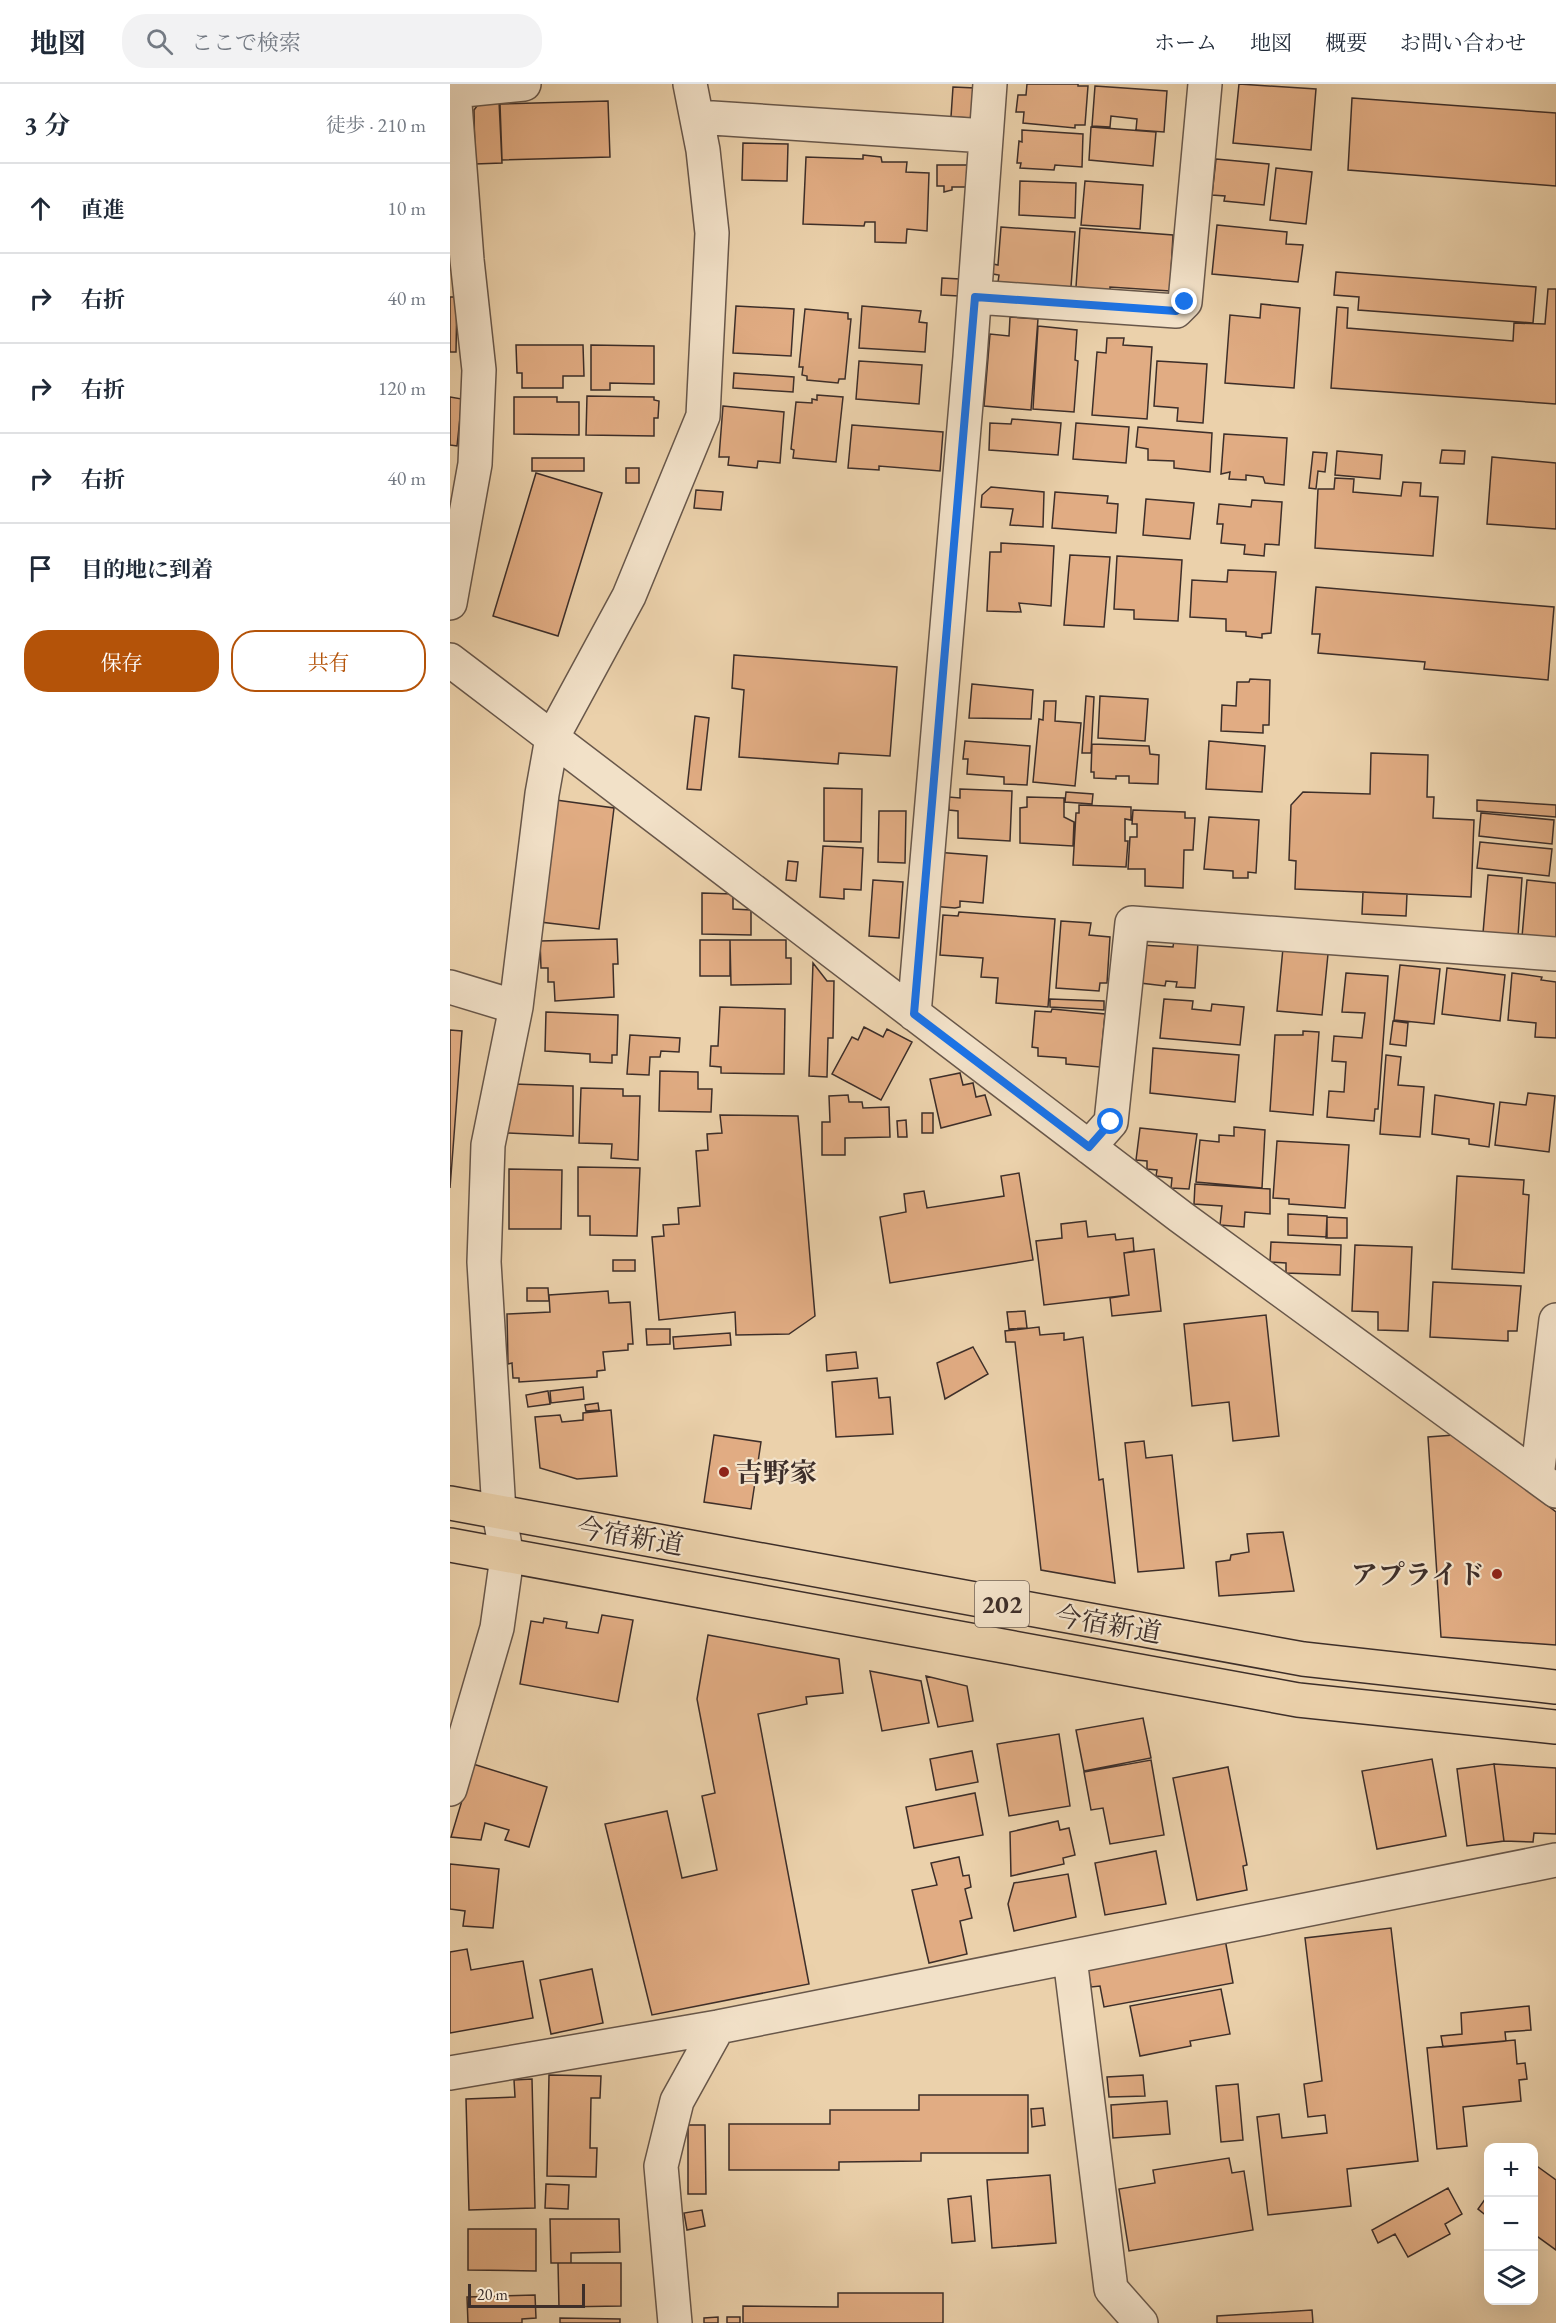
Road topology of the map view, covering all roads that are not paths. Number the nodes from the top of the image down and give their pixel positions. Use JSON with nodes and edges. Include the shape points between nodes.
{"nodes":[{"id":1,"x":524,"y":84,"type":"edge"},
{"id":2,"x":690,"y":84,"type":"edge"},
{"id":3,"x":990,"y":84,"type":"edge"},
{"id":4,"x":1205,"y":84,"type":"edge"},
{"id":5,"x":453,"y":88,"type":"edge"},
{"id":6,"x":697,"y":117,"type":"junction"},
{"id":7,"x":986,"y":136,"type":"junction"},
{"id":8,"x":975,"y":297,"type":"junction"},
{"id":9,"x":450,"y":603,"type":"edge"},
{"id":10,"x":450,"y":660,"type":"edge"},
{"id":11,"x":552,"y":738,"type":"junction"},
{"id":12,"x":1556,"y":954,"type":"edge"},
{"id":13,"x":450,"y":987,"type":"edge"},
{"id":14,"x":516,"y":1007,"type":"junction"},
{"id":15,"x":914,"y":1014,"type":"junction"},
{"id":16,"x":1089,"y":1147,"type":"junction"},
{"id":17,"x":1556,"y":1320,"type":"edge"},
{"id":18,"x":1547,"y":1484,"type":"edge"},
{"id":19,"x":450,"y":1503,"type":"edge"},
{"id":20,"x":499,"y":1512,"type":"junction"},
{"id":21,"x":450,"y":1545,"type":"edge"},
{"id":22,"x":507,"y":1557,"type":"junction"},
{"id":23,"x":1556,"y":1688,"type":"edge"},
{"id":24,"x":1556,"y":1726,"type":"edge"},
{"id":25,"x":450,"y":1789,"type":"edge"},
{"id":26,"x":1556,"y":1860,"type":"edge"},
{"id":27,"x":1070,"y":1958,"type":"junction"},
{"id":28,"x":718,"y":2026,"type":"junction"},
{"id":29,"x":450,"y":2073,"type":"edge"},
{"id":30,"x":675,"y":2323,"type":"edge"},
{"id":31,"x":1141,"y":2323,"type":"edge"}],
"edges":[{"from":1,"to":5,"type":"street"},
{"from":2,"to":6,"type":"street"},
{"from":3,"to":7,"type":"street"},
{"from":4,"to":8,"type":"street","via":[[1185,302],[1176,311]]},
{"from":5,"to":9,"type":"street","via":[[479,370],[475,464]]},
{"from":6,"to":7,"type":"street"},
{"from":6,"to":11,"type":"street","via":[[712,233],[703,416],[629,596]]},
{"from":7,"to":8,"type":"street"},
{"from":8,"to":15,"type":"street"},
{"from":10,"to":11,"type":"street"},
{"from":11,"to":14,"type":"street"},
{"from":11,"to":15,"type":"street"},
{"from":12,"to":16,"type":"street","via":[[1132,923],[1111,1122]]},
{"from":13,"to":14,"type":"street"},
{"from":14,"to":20,"type":"street","via":[[488,1145],[484,1262]]},
{"from":15,"to":16,"type":"street"},
{"from":16,"to":18,"type":"street"},
{"from":17,"to":18,"type":"street"},
{"from":19,"to":20,"type":"highway","name":"今宿新道","number":"202"},
{"from":20,"to":22,"type":"street"},
{"from":20,"to":23,"type":"highway","name":"今宿新道","number":"202","via":[[1303,1659]]},
{"from":21,"to":22,"type":"highway","name":"今宿新道","number":"202"},
{"from":22,"to":24,"type":"highway","name":"今宿新道","number":"202","via":[[1298,1700]]},
{"from":22,"to":25,"type":"street","via":[[497,1628]]},
{"from":26,"to":27,"type":"street"},
{"from":27,"to":28,"type":"street"},
{"from":27,"to":31,"type":"street","via":[[1111,2289]]},
{"from":28,"to":29,"type":"street"},
{"from":28,"to":30,"type":"street","via":[[677,2101],[661,2166]]}]}
